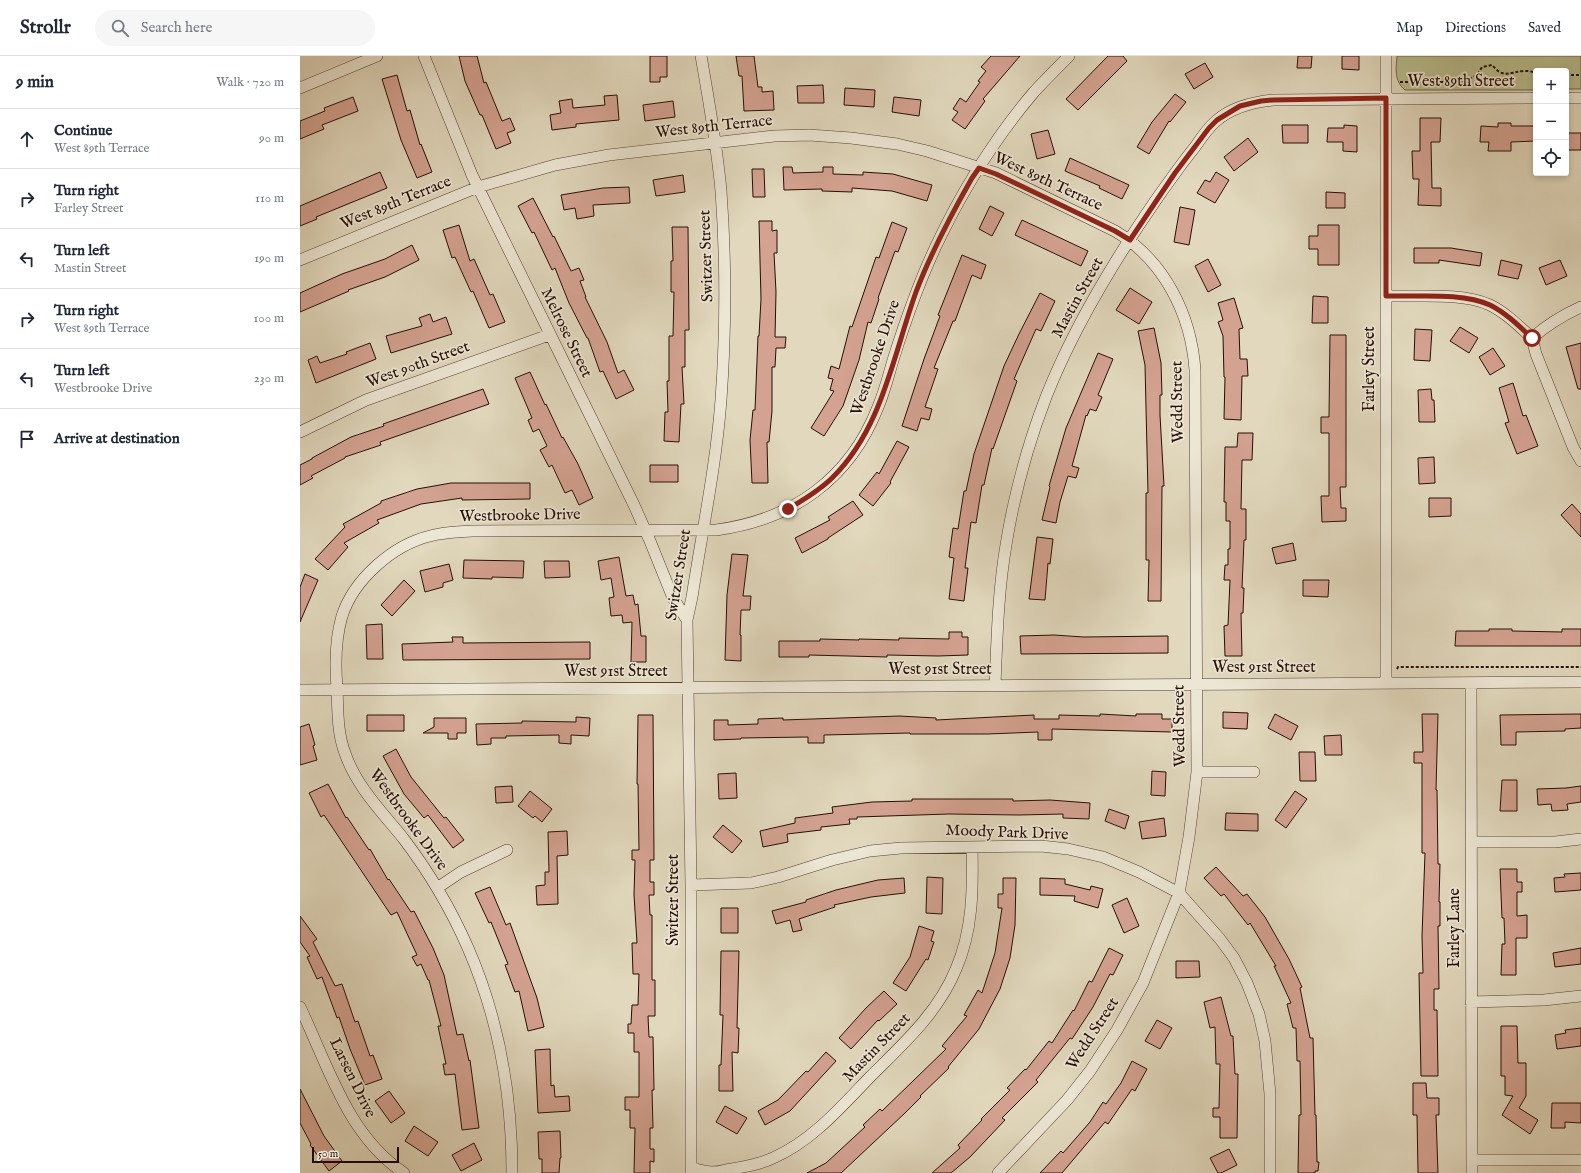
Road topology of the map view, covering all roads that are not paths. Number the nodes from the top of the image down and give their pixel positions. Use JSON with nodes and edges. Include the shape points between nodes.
{"nodes":[{"id":1,"x":377,"y":56,"type":"edge"},
{"id":2,"x":424,"y":56,"type":"edge"},
{"id":3,"x":701,"y":56,"type":"edge"},
{"id":4,"x":1069,"y":56,"type":"edge"},
{"id":5,"x":1386,"y":56,"type":"edge"},
{"id":6,"x":300,"y":88,"type":"edge"},
{"id":7,"x":1386,"y":98,"type":"junction"},
{"id":8,"x":1533,"y":98,"type":"edge"},
{"id":9,"x":1569,"y":98,"type":"edge"},
{"id":10,"x":1581,"y":98,"type":"edge"},
{"id":11,"x":715,"y":142,"type":"junction"},
{"id":12,"x":979,"y":168,"type":"junction"},
{"id":13,"x":478,"y":186,"type":"junction"},
{"id":14,"x":1130,"y":240,"type":"junction"},
{"id":15,"x":300,"y":260,"type":"edge"},
{"id":16,"x":1386,"y":296,"type":"junction"},
{"id":17,"x":1581,"y":307,"type":"edge"},
{"id":18,"x":549,"y":335,"type":"junction"},
{"id":19,"x":1532,"y":338,"type":"junction"},
{"id":20,"x":300,"y":432,"type":"edge"},
{"id":21,"x":1581,"y":462,"type":"edge"},
{"id":22,"x":645,"y":530,"type":"junction"},
{"id":23,"x":702,"y":530,"type":"junction"},
{"id":24,"x":687,"y":620,"type":"junction"},
{"id":25,"x":1470,"y":682,"type":"junction"},
{"id":26,"x":1581,"y":682,"type":"edge"},
{"id":27,"x":1386,"y":683,"type":"junction"},
{"id":28,"x":1195,"y":684,"type":"junction"},
{"id":29,"x":995,"y":685,"type":"junction"},
{"id":30,"x":689,"y":687,"type":"junction"},
{"id":31,"x":337,"y":689,"type":"junction"},
{"id":32,"x":300,"y":690,"type":"edge"},
{"id":33,"x":1196,"y":772,"type":"junction"},
{"id":34,"x":1254,"y":772,"type":"dead end"},
{"id":35,"x":1581,"y":839,"type":"edge"},
{"id":36,"x":1471,"y":842,"type":"junction"},
{"id":37,"x":972,"y":847,"type":"junction"},
{"id":38,"x":507,"y":850,"type":"dead end"},
{"id":39,"x":691,"y":885,"type":"junction"},
{"id":40,"x":437,"y":888,"type":"junction"},
{"id":41,"x":1179,"y":893,"type":"junction"},
{"id":42,"x":1581,"y":996,"type":"edge"},
{"id":43,"x":1471,"y":1002,"type":"junction"},
{"id":44,"x":300,"y":1007,"type":"edge"},
{"id":45,"x":1472,"y":1160,"type":"junction"},
{"id":46,"x":1581,"y":1160,"type":"edge"},
{"id":47,"x":691,"y":1170,"type":"edge"},
{"id":48,"x":404,"y":1173,"type":"edge"},
{"id":49,"x":512,"y":1173,"type":"edge"},
{"id":50,"x":998,"y":1173,"type":"edge"},
{"id":51,"x":1270,"y":1173,"type":"edge"},
{"id":52,"x":1472,"y":1173,"type":"edge"}],
"edges":[{"from":1,"to":6,"type":"street"},
{"from":2,"to":13,"type":"street","name":"Melrose Street"},
{"from":3,"to":11,"type":"street","name":"Switzer Street"},
{"from":4,"to":12,"type":"street","name":"Westbrooke Drive","via":[[1034,92]]},
{"from":5,"to":7,"type":"street","name":"Farley Street"},
{"from":7,"to":8,"type":"street","name":"West 89th Street"},
{"from":7,"to":14,"type":"street","name":"Mastin Street","via":[[1273,100],[1240,106],[1209,128]]},
{"from":7,"to":16,"type":"street","name":"Farley Street"},
{"from":9,"to":10,"type":"street"},
{"from":11,"to":12,"type":"street","name":"West 89th Terrace","via":[[774,136],[851,138],[912,148]]},
{"from":11,"to":13,"type":"street","name":"West 89th Terrace","via":[[586,159]]},
{"from":11,"to":23,"type":"street","name":"Switzer Street","via":[[723,226],[724,332],[717,440]]},
{"from":12,"to":14,"type":"street","name":"West 89th Terrace"},
{"from":12,"to":23,"type":"street","name":"Westbrooke Drive","via":[[935,247],[917,291],[878,407],[866,434],[850,458],[811,496],[788,509],[737,527]]},
{"from":13,"to":15,"type":"street","name":"West 89th Terrace"},
{"from":13,"to":18,"type":"street","name":"Melrose Street"},
{"from":14,"to":28,"type":"street","name":"Wedd Street","via":[[1155,265],[1169,284],[1189,328],[1194,356]]},
{"from":14,"to":29,"type":"street","name":"Mastin Street","via":[[1070,343],[1030,444],[1015,500],[999,594]]},
{"from":16,"to":19,"type":"street","via":[[1472,299],[1490,305]]},
{"from":16,"to":27,"type":"street","name":"Farley Street"},
{"from":17,"to":19,"type":"street","via":[[1545,326]]},
{"from":18,"to":20,"type":"street","name":"West 90th Street","via":[[366,400]]},
{"from":18,"to":22,"type":"street","name":"Melrose Street"},
{"from":19,"to":21,"type":"street","via":[[1536,354]]},
{"from":22,"to":23,"type":"street","name":"Westbrooke Drive"},
{"from":22,"to":24,"type":"street","name":"Melrose Street","via":[[672,598]]},
{"from":22,"to":31,"type":"street","name":"Westbrooke Drive","via":[[466,532],[434,535],[403,546],[371,571],[351,597],[343,614],[336,646]]},
{"from":23,"to":24,"type":"street","name":"Switzer Street"},
{"from":24,"to":30,"type":"street","name":"Switzer Street"},
{"from":25,"to":26,"type":"street","name":"West 91st Street"},
{"from":25,"to":27,"type":"street","name":"West 91st Street"},
{"from":25,"to":36,"type":"street","name":"Farley Lane"},
{"from":27,"to":28,"type":"street","name":"West 91st Street"},
{"from":28,"to":29,"type":"street","name":"West 91st Street"},
{"from":28,"to":33,"type":"street","name":"Wedd Street"},
{"from":29,"to":30,"type":"street","name":"West 91st Street"},
{"from":30,"to":31,"type":"street","name":"West 91st Street"},
{"from":30,"to":39,"type":"street","name":"Switzer Street"},
{"from":31,"to":32,"type":"street","name":"West 91st Street"},
{"from":31,"to":40,"type":"street","name":"Westbrooke Drive","via":[[339,730],[345,754],[368,795],[413,852]]},
{"from":33,"to":34,"type":"street"},
{"from":33,"to":41,"type":"street","name":"Wedd Street","via":[[1189,838]]},
{"from":35,"to":36,"type":"street","via":[[1555,842]]},
{"from":36,"to":43,"type":"street","name":"Farley Lane"},
{"from":37,"to":39,"type":"street","name":"Moody Park Drive","via":[[870,851],[751,883]]},
{"from":37,"to":41,"type":"street","name":"Moody Park Drive","via":[[1041,846],[1068,849],[1103,857]]},
{"from":37,"to":47,"type":"street","name":"Mastin Street","via":[[971,917],[964,946],[944,995],[930,1014],[839,1110],[797,1145],[775,1158],[749,1166],[712,1172]]},
{"from":38,"to":40,"type":"street","via":[[461,872]]},
{"from":39,"to":47,"type":"street","name":"Switzer Street"},
{"from":40,"to":49,"type":"street","name":"Westbrooke Drive","via":[[457,923],[488,1001],[506,1081]]},
{"from":41,"to":50,"type":"street","name":"Wedd Street","via":[[1143,983],[1117,1030],[1067,1100]]},
{"from":41,"to":51,"type":"street","name":"Moody Park Drive","via":[[1234,958],[1259,1014],[1268,1066]]},
{"from":42,"to":43,"type":"street"},
{"from":43,"to":45,"type":"street","name":"Farley Lane"},
{"from":44,"to":48,"type":"street","name":"Larsen Drive","via":[[338,1093],[360,1131],[377,1150]]},
{"from":45,"to":46,"type":"street"},
{"from":45,"to":52,"type":"street","name":"Farley Lane"}]}
